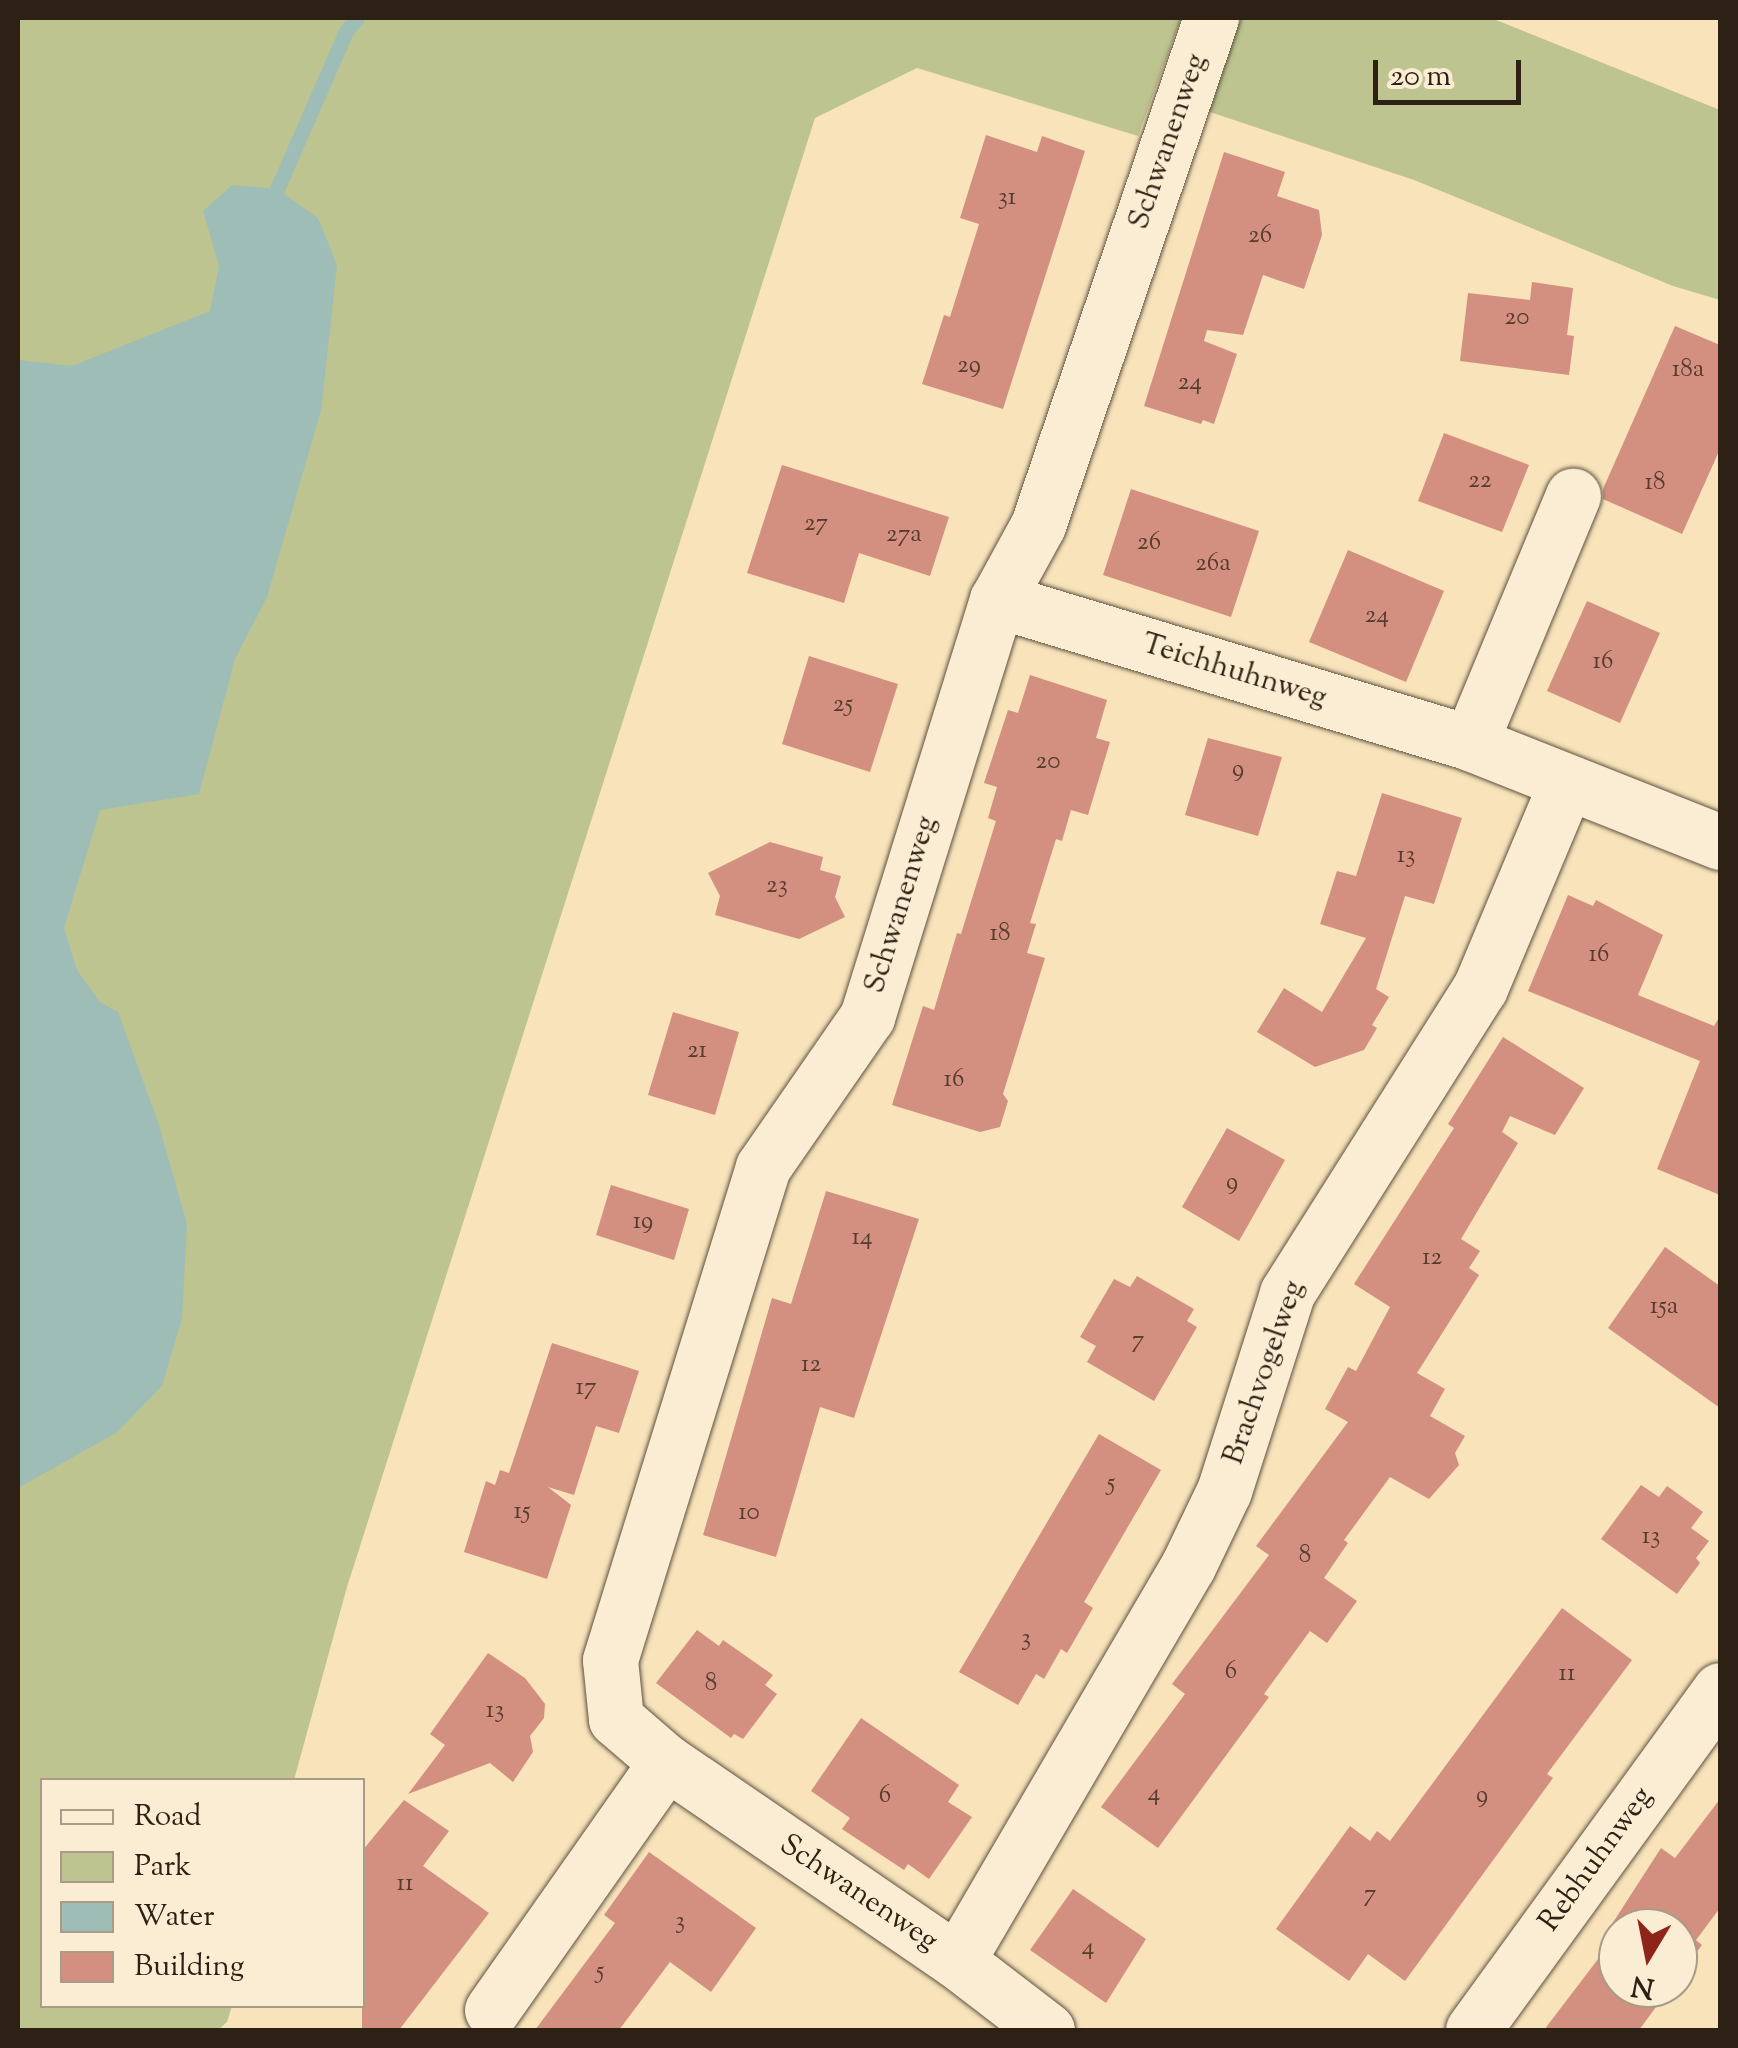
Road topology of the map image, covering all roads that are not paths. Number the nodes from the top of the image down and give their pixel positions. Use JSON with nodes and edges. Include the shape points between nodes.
{"nodes":[{"id":1,"x":1211,"y":18,"type":"edge"},
{"id":2,"x":1574,"y":496,"type":"dead end"},
{"id":3,"x":998,"y":600,"type":"junction"},
{"id":4,"x":1470,"y":743,"type":"junction"},
{"id":5,"x":1566,"y":783,"type":"junction"},
{"id":6,"x":1720,"y":842,"type":"edge"},
{"id":7,"x":1720,"y":1690,"type":"edge"},
{"id":8,"x":666,"y":1762,"type":"junction"},
{"id":9,"x":957,"y":1961,"type":"junction"},
{"id":10,"x":492,"y":2010,"type":"dead end"},
{"id":11,"x":1047,"y":2030,"type":"edge"},
{"id":12,"x":1472,"y":2030,"type":"edge"}],
"edges":[{"from":1,"to":3,"type":"street","name":"Schwanenweg","via":[[1038,525]]},
{"from":2,"to":4,"type":"street"},
{"from":3,"to":4,"type":"street","name":"Teichhuhnweg"},
{"from":3,"to":8,"type":"street","name":"Schwanenweg","via":[[867,1016],[763,1167],[610,1660],[616,1719]]},
{"from":4,"to":5,"type":"street","name":"Teichhuhnweg"},
{"from":5,"to":6,"type":"street","name":"Teichhuhnweg"},
{"from":5,"to":9,"type":"street","name":"Brachvogelweg","via":[[1480,988],[1287,1294],[1224,1491],[1188,1566]]},
{"from":7,"to":12,"type":"street","name":"Rebhuhnweg"},
{"from":8,"to":9,"type":"street","name":"Schwanenweg"},
{"from":8,"to":10,"type":"street"},
{"from":9,"to":11,"type":"street","name":"Schwanenweg"}]}
